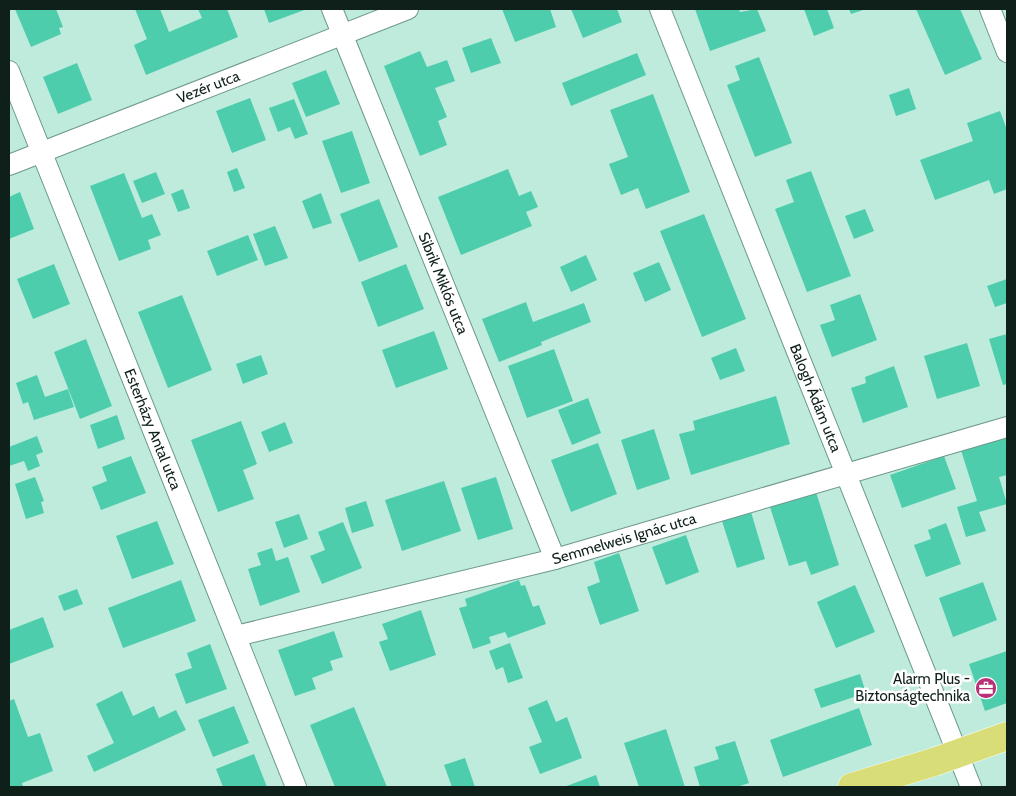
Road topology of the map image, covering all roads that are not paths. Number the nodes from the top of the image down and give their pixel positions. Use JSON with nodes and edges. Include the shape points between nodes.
{"nodes":[{"id":1,"x":332,"y":9,"type":"edge"},
{"id":2,"x":408,"y":9,"type":"edge"},
{"id":3,"x":660,"y":9,"type":"edge"},
{"id":4,"x":990,"y":9,"type":"edge"},
{"id":5,"x":343,"y":36,"type":"junction"},
{"id":6,"x":1007,"y":52,"type":"edge"},
{"id":7,"x":9,"y":71,"type":"edge"},
{"id":8,"x":41,"y":151,"type":"junction"},
{"id":9,"x":9,"y":165,"type":"edge"},
{"id":10,"x":1007,"y":427,"type":"edge"},
{"id":11,"x":846,"y":475,"type":"junction"},
{"id":12,"x":555,"y":559,"type":"junction"},
{"id":13,"x":236,"y":636,"type":"junction"},
{"id":14,"x":1007,"y":736,"type":"edge"},
{"id":15,"x":957,"y":754,"type":"junction"},
{"id":16,"x":296,"y":787,"type":"edge"},
{"id":17,"x":852,"y":787,"type":"edge"},
{"id":18,"x":971,"y":787,"type":"edge"}],
"edges":[{"from":1,"to":5,"type":"street","name":"Sibrik Miklós utca"},
{"from":2,"to":5,"type":"street","name":"Vezér utca"},
{"from":3,"to":11,"type":"street","name":"Balogh Ádám utca"},
{"from":4,"to":6,"type":"street"},
{"from":5,"to":8,"type":"street","name":"Vezér utca"},
{"from":5,"to":12,"type":"street","name":"Sibrik Miklós utca"},
{"from":7,"to":8,"type":"street","name":"Esterházy Antal utca"},
{"from":8,"to":9,"type":"street","name":"Vezér utca"},
{"from":8,"to":13,"type":"street","name":"Esterházy Antal utca"},
{"from":10,"to":11,"type":"street","name":"Semmelweis Ignác utca"},
{"from":11,"to":12,"type":"street","name":"Semmelweis Ignác utca"},
{"from":11,"to":15,"type":"street","name":"Balogh Ádám utca"},
{"from":12,"to":13,"type":"street","name":"Semmelweis Ignác utca"},
{"from":13,"to":16,"type":"street","name":"Esterházy Antal utca"},
{"from":14,"to":15,"type":"main road"},
{"from":15,"to":17,"type":"main road"},
{"from":15,"to":18,"type":"street","name":"Balogh Ádám utca"}]}
